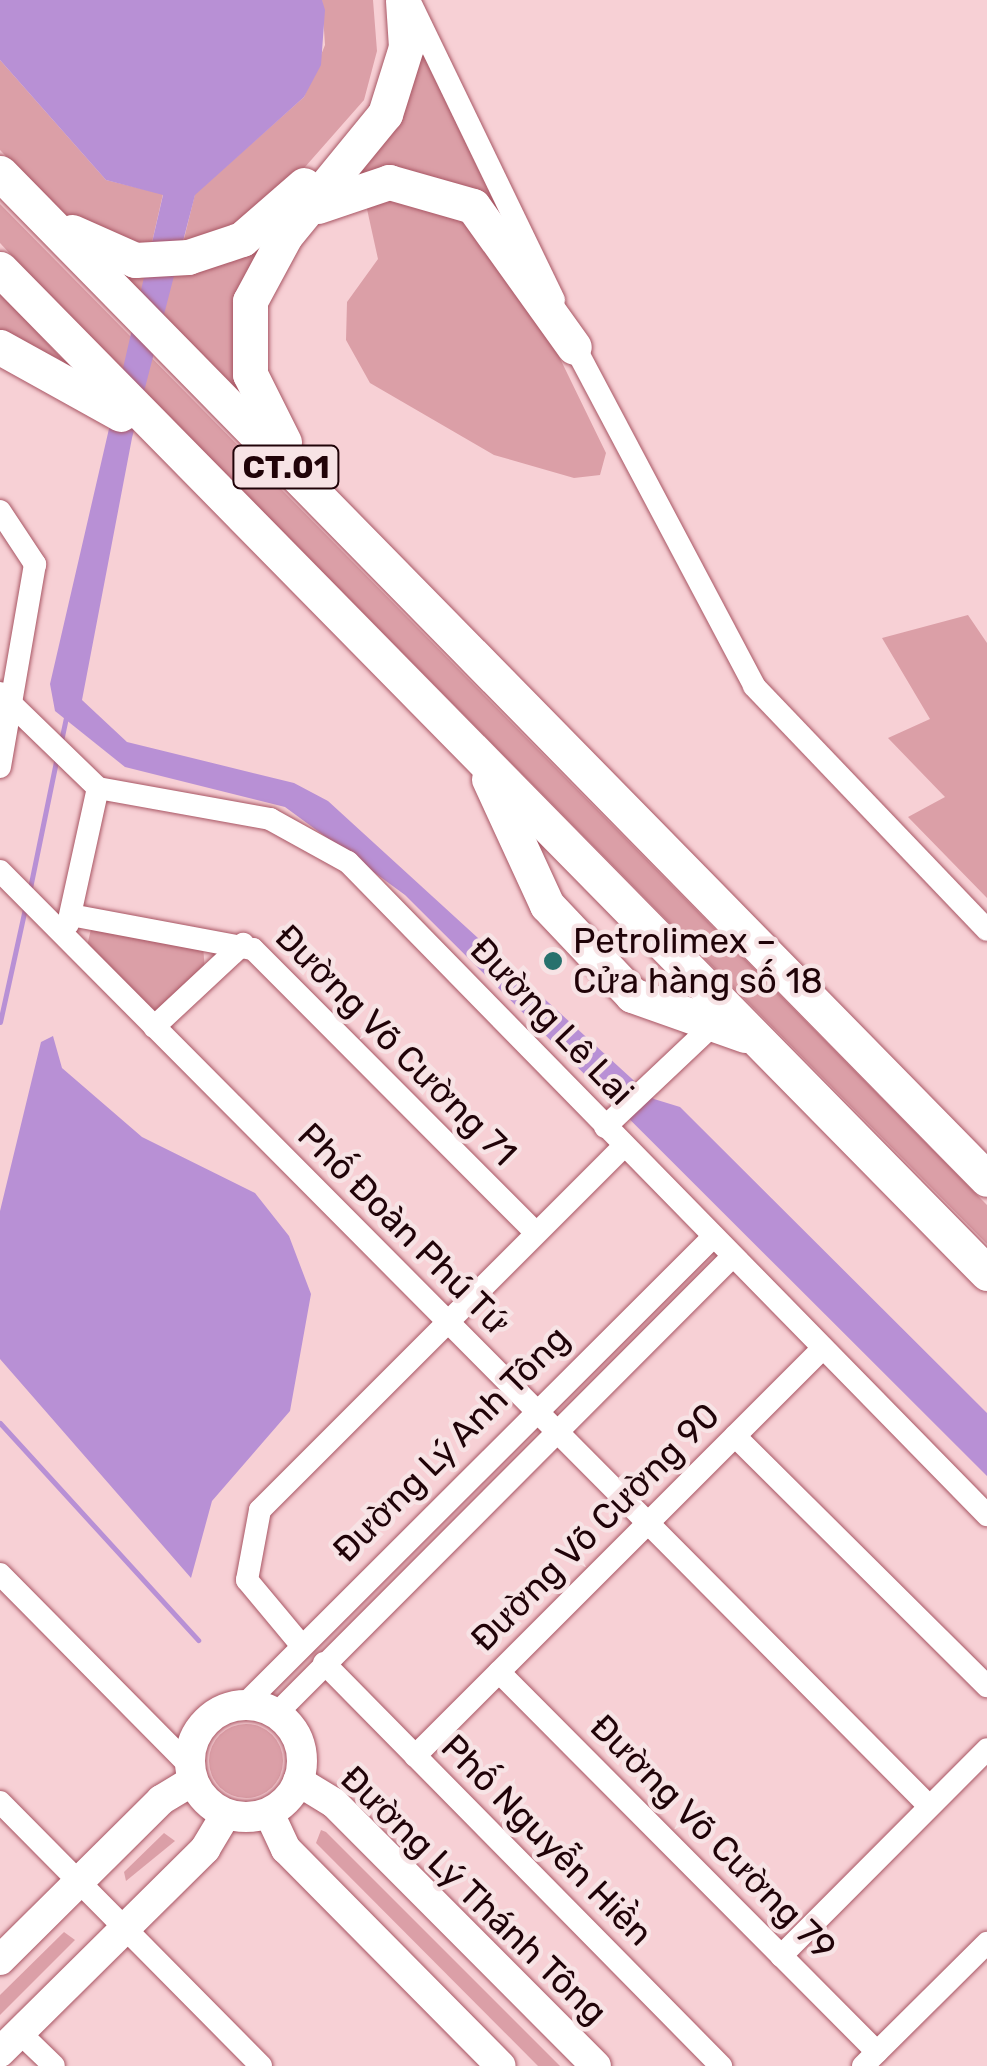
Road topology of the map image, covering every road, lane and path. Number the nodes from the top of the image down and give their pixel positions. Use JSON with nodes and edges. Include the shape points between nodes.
{"nodes":[{"id":1,"x":382,"y":0,"type":"edge"},
{"id":2,"x":406,"y":0,"type":"edge"},
{"id":3,"x":0,"y":158,"type":"edge"},
{"id":4,"x":0,"y":173,"type":"edge"},
{"id":5,"x":305,"y":215,"type":"junction"},
{"id":6,"x":0,"y":269,"type":"edge"},
{"id":7,"x":0,"y":347,"type":"edge"},
{"id":8,"x":574,"y":348,"type":"junction"},
{"id":9,"x":0,"y":510,"type":"edge"},
{"id":10,"x":383,"y":661,"type":"junction"},
{"id":11,"x":6,"y":700,"type":"edge"},
{"id":12,"x":574,"y":759,"type":"junction"},
{"id":13,"x":481,"y":760,"type":"junction"},
{"id":14,"x":0,"y":767,"type":"edge"},
{"id":15,"x":90,"y":782,"type":"junction"},
{"id":16,"x":6,"y":877,"type":"edge"},
{"id":17,"x":62,"y":922,"type":"junction"},
{"id":18,"x":987,"y":930,"type":"edge"},
{"id":19,"x":243,"y":944,"type":"junction"},
{"id":20,"x":714,"y":1024,"type":"junction"},
{"id":21,"x":154,"y":1027,"type":"junction"},
{"id":22,"x":756,"y":1039,"type":"junction"},
{"id":23,"x":605,"y":1128,"type":"junction"},
{"id":24,"x":623,"y":1148,"type":"junction"},
{"id":25,"x":987,"y":1179,"type":"edge"},
{"id":26,"x":535,"y":1232,"type":"junction"},
{"id":27,"x":713,"y":1238,"type":"junction"},
{"id":28,"x":732,"y":1257,"type":"junction"},
{"id":29,"x":987,"y":1273,"type":"edge"},
{"id":30,"x":445,"y":1322,"type":"junction"},
{"id":31,"x":823,"y":1348,"type":"junction"},
{"id":32,"x":538,"y":1410,"type":"junction"},
{"id":33,"x":556,"y":1427,"type":"junction"},
{"id":34,"x":735,"y":1436,"type":"junction"},
{"id":35,"x":987,"y":1515,"type":"edge"},
{"id":36,"x":648,"y":1524,"type":"junction"},
{"id":37,"x":410,"y":1538,"type":"junction"},
{"id":38,"x":427,"y":1556,"type":"junction"},
{"id":39,"x":0,"y":1574,"type":"edge"},
{"id":40,"x":302,"y":1646,"type":"junction"},
{"id":41,"x":324,"y":1663,"type":"junction"},
{"id":42,"x":499,"y":1672,"type":"junction"},
{"id":43,"x":987,"y":1686,"type":"edge"},
{"id":44,"x":244,"y":1705,"type":"junction"},
{"id":45,"x":276,"y":1714,"type":"junction"},
{"id":46,"x":987,"y":1749,"type":"edge"},
{"id":47,"x":416,"y":1756,"type":"junction"},
{"id":48,"x":191,"y":1774,"type":"junction"},
{"id":49,"x":298,"y":1782,"type":"junction"},
{"id":50,"x":0,"y":1802,"type":"edge"},
{"id":51,"x":928,"y":1806,"type":"junction"},
{"id":52,"x":269,"y":1813,"type":"junction"},
{"id":53,"x":226,"y":1814,"type":"junction"},
{"id":54,"x":79,"y":1882,"type":"junction"},
{"id":55,"x":124,"y":1928,"type":"junction"},
{"id":56,"x":987,"y":1943,"type":"edge"},
{"id":57,"x":781,"y":1956,"type":"junction"},
{"id":58,"x":0,"y":1960,"type":"edge"},
{"id":59,"x":10,"y":2043,"type":"edge"},
{"id":60,"x":870,"y":2059,"type":"edge"},
{"id":61,"x":54,"y":2066,"type":"edge"},
{"id":62,"x":262,"y":2066,"type":"edge"},
{"id":63,"x":501,"y":2066,"type":"edge"},
{"id":64,"x":596,"y":2066,"type":"edge"},
{"id":65,"x":721,"y":2066,"type":"edge"}],
"edges":[{"from":1,"to":3,"type":"highway","via":[[385,58],[365,111],[298,191],[227,246],[167,260],[116,255],[64,226]]},
{"from":2,"to":5,"type":"highway","via":[[406,46],[385,114]]},
{"from":2,"to":8,"type":"street"},
{"from":4,"to":12,"type":"highway","number":"CT.01"},
{"from":5,"to":8,"type":"highway","via":[[348,190],[389,182],[473,206]]},
{"from":5,"to":12,"type":"highway","via":[[250,301],[247,355],[262,412],[530,693]]},
{"from":6,"to":10,"type":"highway","number":"CT.01"},
{"from":7,"to":10,"type":"highway","via":[[119,413],[312,609]]},
{"from":8,"to":18,"type":"street","via":[[754,686]]},
{"from":9,"to":11,"type":"street","via":[[35,564]]},
{"from":10,"to":13,"type":"highway","number":"CT.01"},
{"from":11,"to":14,"type":"street"},
{"from":11,"to":15,"type":"street"},
{"from":12,"to":25,"type":"highway","number":"CT.01"},
{"from":13,"to":20,"type":"highway","via":[[547,904],[632,995]]},
{"from":13,"to":22,"type":"highway","number":"CT.01"},
{"from":15,"to":17,"type":"street"},
{"from":15,"to":23,"type":"street","name":"Đường Lê Lai","via":[[230,808],[320,843]]},
{"from":16,"to":17,"type":"street","name":"Phố Đoàn Phú Tứ"},
{"from":17,"to":19,"type":"street","name":"Đường Võ Cường 71"},
{"from":17,"to":21,"type":"street","name":"Phố Đoàn Phú Tứ"},
{"from":19,"to":21,"type":"street"},
{"from":19,"to":26,"type":"street","name":"Đường Võ Cường 71"},
{"from":20,"to":22,"type":"highway"},
{"from":20,"to":23,"type":"street"},
{"from":21,"to":30,"type":"street","name":"Phố Đoàn Phú Tứ"},
{"from":22,"to":29,"type":"highway","number":"CT.01"},
{"from":23,"to":24,"type":"street","name":"Đường Lê Lai"},
{"from":24,"to":26,"type":"street"},
{"from":24,"to":27,"type":"street","name":"Đường Lê Lai"},
{"from":26,"to":30,"type":"street"},
{"from":27,"to":28,"type":"street","name":"Đường Lê Lai"},
{"from":27,"to":32,"type":"street","name":"Đường Lý Anh Tông"},
{"from":28,"to":31,"type":"street","name":"Đường Lê Lai"},
{"from":28,"to":33,"type":"street","name":"Đường Lý Anh Tông"},
{"from":30,"to":32,"type":"street","name":"Phố Đoàn Phú Tứ"},
{"from":30,"to":40,"type":"street","via":[[257,1516],[247,1580]]},
{"from":31,"to":34,"type":"street","name":"Đường Võ Cường 90"},
{"from":31,"to":35,"type":"street","name":"Đường Lê Lai"},
{"from":32,"to":33,"type":"street","name":"Phố Đoàn Phú Tứ"},
{"from":32,"to":37,"type":"street","name":"Đường Lý Anh Tông"},
{"from":33,"to":36,"type":"street","name":"Phố Đoàn Phú Tứ"},
{"from":33,"to":38,"type":"street","name":"Đường Lý Anh Tông"},
{"from":34,"to":36,"type":"street","name":"Đường Võ Cường 90"},
{"from":34,"to":43,"type":"street"},
{"from":36,"to":42,"type":"street","name":"Đường Võ Cường 90"},
{"from":36,"to":51,"type":"street","name":"Phố Đoàn Phú Tứ"},
{"from":37,"to":38,"type":"street"},
{"from":37,"to":40,"type":"street","name":"Đường Lý Anh Tông"},
{"from":38,"to":41,"type":"street","name":"Đường Lý Anh Tông"},
{"from":39,"to":48,"type":"street"},
{"from":40,"to":44,"type":"street","name":"Đường Lý Anh Tông"},
{"from":41,"to":45,"type":"street","name":"Đường Lý Anh Tông"},
{"from":41,"to":47,"type":"street","name":"Phố Nguyễn Hiền"},
{"from":42,"to":47,"type":"street","name":"Đường Võ Cường 90"},
{"from":42,"to":57,"type":"street","name":"Đường Võ Cường 79"},
{"from":44,"to":45,"type":"main road"},
{"from":44,"to":48,"type":"main road","via":[[204,1724]]},
{"from":45,"to":49,"type":"main road","via":[[299,1744]]},
{"from":46,"to":51,"type":"street"},
{"from":47,"to":65,"type":"street","name":"Phố Nguyễn Hiền"},
{"from":48,"to":53,"type":"main road"},
{"from":48,"to":54,"type":"main road"},
{"from":49,"to":52,"type":"main road"},
{"from":49,"to":64,"type":"main road","name":"Đường Lý Thánh Tông","via":[[334,1803]]},
{"from":50,"to":54,"type":"street"},
{"from":51,"to":57,"type":"street"},
{"from":52,"to":53,"type":"main road"},
{"from":52,"to":63,"type":"main road","via":[[286,1849]]},
{"from":53,"to":55,"type":"main road","via":[[205,1848]]},
{"from":54,"to":55,"type":"street"},
{"from":54,"to":58,"type":"main road"},
{"from":55,"to":59,"type":"main road"},
{"from":55,"to":62,"type":"street"},
{"from":56,"to":60,"type":"street"},
{"from":57,"to":60,"type":"street","name":"Đường Võ Cường 79"},
{"from":59,"to":61,"type":"street"}]}
